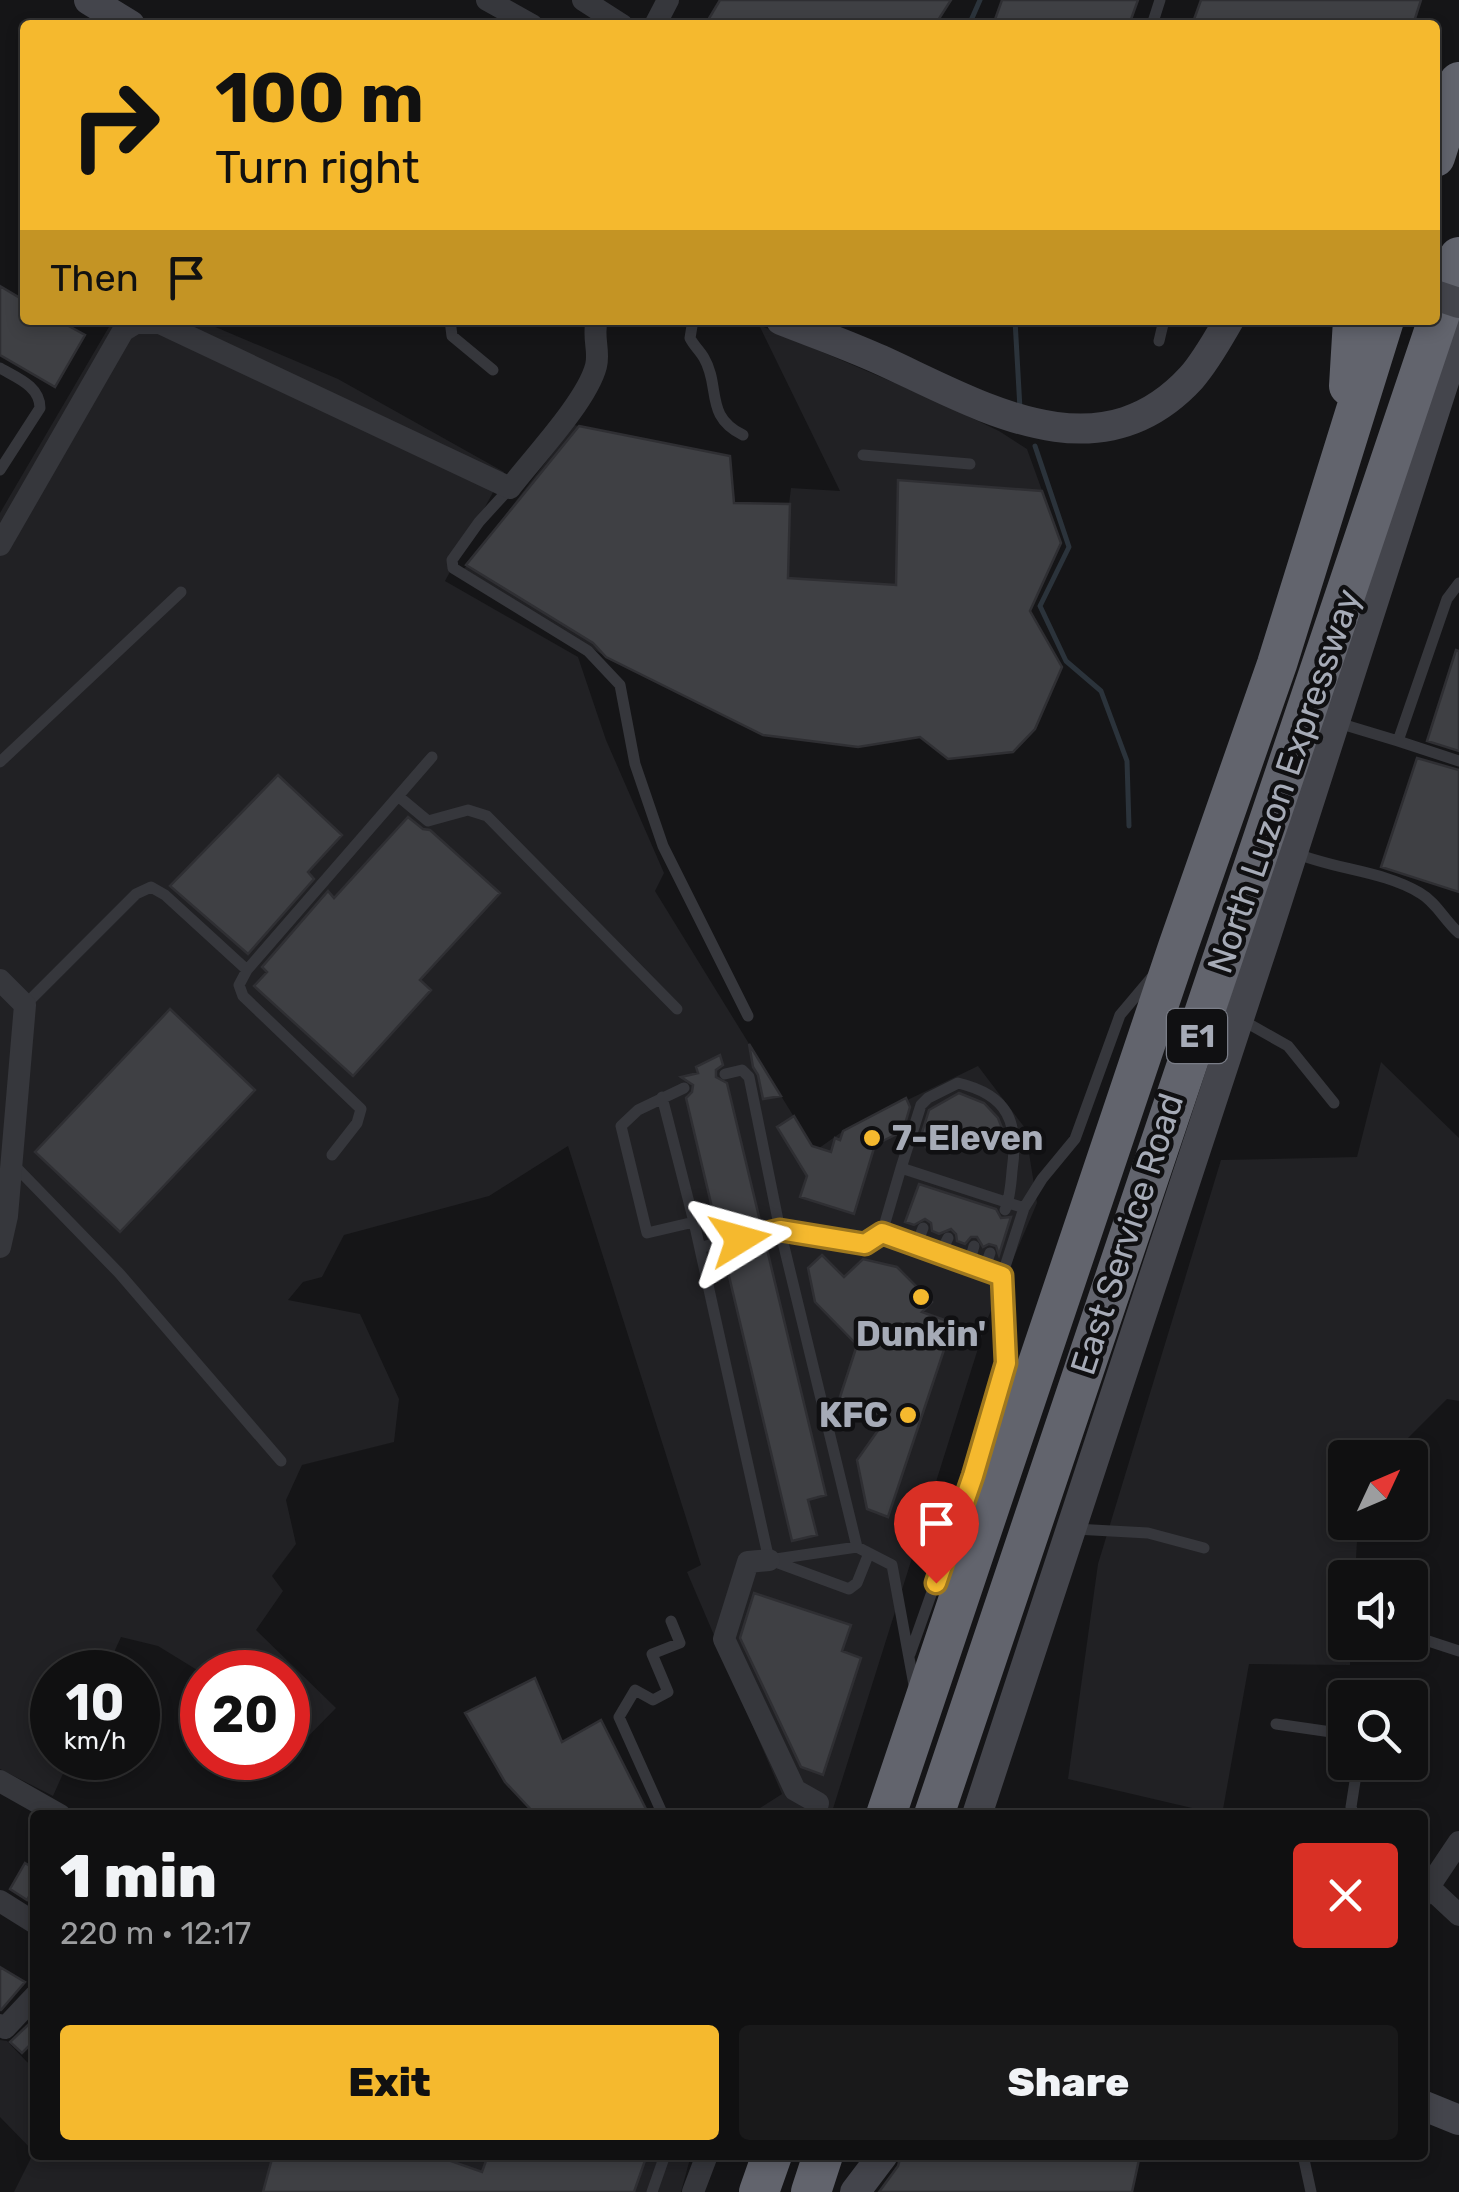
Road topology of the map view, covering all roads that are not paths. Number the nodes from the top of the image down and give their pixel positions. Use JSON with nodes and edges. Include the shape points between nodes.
{"nodes":[{"id":1,"x":90,"y":0,"type":"edge"},
{"id":2,"x":486,"y":0,"type":"edge"},
{"id":3,"x":584,"y":0,"type":"edge"},
{"id":4,"x":122,"y":20,"type":"edge"},
{"id":5,"x":523,"y":20,"type":"edge"},
{"id":6,"x":614,"y":20,"type":"edge"},
{"id":7,"x":1447,"y":107,"type":"edge"},
{"id":8,"x":1440,"y":136,"type":"edge"},
{"id":9,"x":1459,"y":257,"type":"edge"},
{"id":10,"x":1440,"y":315,"type":"edge"},
{"id":11,"x":133,"y":325,"type":"edge"},
{"id":12,"x":164,"y":325,"type":"edge"},
{"id":13,"x":451,"y":325,"type":"edge"},
{"id":14,"x":595,"y":325,"type":"edge"},
{"id":15,"x":691,"y":325,"type":"edge"},
{"id":16,"x":801,"y":325,"type":"edge"},
{"id":17,"x":1163,"y":325,"type":"edge"},
{"id":18,"x":1226,"y":325,"type":"edge"},
{"id":19,"x":1354,"y":325,"type":"edge"},
{"id":20,"x":1382,"y":325,"type":"edge"},
{"id":21,"x":1437,"y":325,"type":"edge"},
{"id":22,"x":1158,"y":341,"type":"dead end"},
{"id":23,"x":1456,"y":353,"type":"edge"},
{"id":24,"x":0,"y":368,"type":"edge"},
{"id":25,"x":493,"y":370,"type":"dead end"},
{"id":26,"x":742,"y":434,"type":"dead end"},
{"id":27,"x":1346,"y":443,"type":"junction"},
{"id":28,"x":863,"y":455,"type":"dead end"},
{"id":29,"x":970,"y":464,"type":"dead end"},
{"id":30,"x":0,"y":470,"type":"edge"},
{"id":31,"x":510,"y":488,"type":"junction"},
{"id":32,"x":0,"y":545,"type":"edge"},
{"id":33,"x":1459,"y":584,"type":"edge"},
{"id":34,"x":181,"y":592,"type":"dead end"},
{"id":35,"x":1334,"y":722,"type":"junction"},
{"id":36,"x":1398,"y":741,"type":"junction"},
{"id":37,"x":432,"y":758,"type":"dead end"},
{"id":38,"x":1459,"y":761,"type":"edge"},
{"id":39,"x":0,"y":762,"type":"edge"},
{"id":40,"x":398,"y":796,"type":"junction"},
{"id":41,"x":1293,"y":852,"type":"junction"},
{"id":42,"x":1459,"y":933,"type":"edge"},
{"id":43,"x":1178,"y":947,"type":"junction"},
{"id":44,"x":247,"y":970,"type":"junction"},
{"id":45,"x":0,"y":980,"type":"edge"},
{"id":46,"x":24,"y":1005,"type":"junction"},
{"id":47,"x":677,"y":1009,"type":"dead end"},
{"id":48,"x":748,"y":1016,"type":"dead end"},
{"id":49,"x":1238,"y":1018,"type":"junction"},
{"id":50,"x":725,"y":1074,"type":"dead end"},
{"id":51,"x":684,"y":1088,"type":"dead end"},
{"id":52,"x":662,"y":1097,"type":"junction"},
{"id":53,"x":1334,"y":1103,"type":"dead end"},
{"id":54,"x":8,"y":1124,"type":"edge"},
{"id":55,"x":332,"y":1155,"type":"dead end"},
{"id":56,"x":12,"y":1164,"type":"junction"},
{"id":57,"x":902,"y":1168,"type":"junction"},
{"id":58,"x":1006,"y":1206,"type":"junction"},
{"id":59,"x":1024,"y":1208,"type":"junction"},
{"id":60,"x":694,"y":1222,"type":"junction"},
{"id":61,"x":923,"y":1228,"type":"dead end"},
{"id":62,"x":780,"y":1230,"type":"junction"},
{"id":63,"x":882,"y":1233,"type":"junction"},
{"id":64,"x":948,"y":1238,"type":"dead end"},
{"id":65,"x":916,"y":1246,"type":"junction"},
{"id":66,"x":974,"y":1246,"type":"dead end"},
{"id":67,"x":0,"y":1247,"type":"edge"},
{"id":68,"x":702,"y":1247,"type":"junction"},
{"id":69,"x":990,"y":1253,"type":"dead end"},
{"id":70,"x":940,"y":1254,"type":"junction"},
{"id":71,"x":968,"y":1264,"type":"junction"},
{"id":72,"x":984,"y":1270,"type":"junction"},
{"id":73,"x":1002,"y":1276,"type":"junction"},
{"id":74,"x":281,"y":1462,"type":"dead end"},
{"id":75,"x":1070,"y":1528,"type":"junction"},
{"id":76,"x":1204,"y":1548,"type":"dead end"},
{"id":77,"x":863,"y":1550,"type":"junction"},
{"id":78,"x":769,"y":1560,"type":"junction"},
{"id":79,"x":671,"y":1621,"type":"dead end"},
{"id":80,"x":1428,"y":1641,"type":"edge"},
{"id":81,"x":1459,"y":1651,"type":"edge"},
{"id":82,"x":910,"y":1654,"type":"junction"},
{"id":83,"x":918,"y":1720,"type":"junction"},
{"id":84,"x":1276,"y":1724,"type":"dead end"},
{"id":85,"x":1328,"y":1732,"type":"edge"},
{"id":86,"x":1356,"y":1780,"type":"edge"},
{"id":87,"x":0,"y":1782,"type":"edge"},
{"id":88,"x":51,"y":1810,"type":"edge"},
{"id":89,"x":661,"y":1810,"type":"edge"},
{"id":90,"x":816,"y":1810,"type":"edge"},
{"id":91,"x":888,"y":1810,"type":"edge"},
{"id":92,"x":936,"y":1810,"type":"edge"},
{"id":93,"x":979,"y":1810,"type":"edge"},
{"id":94,"x":1353,"y":1810,"type":"edge"},
{"id":95,"x":1459,"y":1842,"type":"edge"},
{"id":96,"x":1428,"y":1883,"type":"edge"},
{"id":97,"x":1428,"y":1885,"type":"edge"},
{"id":98,"x":0,"y":1901,"type":"edge"},
{"id":99,"x":1459,"y":1915,"type":"edge"},
{"id":100,"x":30,"y":1920,"type":"edge"},
{"id":101,"x":30,"y":2001,"type":"edge"},
{"id":102,"x":0,"y":2024,"type":"edge"},
{"id":103,"x":663,"y":2160,"type":"edge"},
{"id":104,"x":705,"y":2160,"type":"edge"},
{"id":105,"x":770,"y":2160,"type":"edge"},
{"id":106,"x":821,"y":2160,"type":"edge"},
{"id":107,"x":864,"y":2160,"type":"edge"},
{"id":108,"x":879,"y":2160,"type":"edge"},
{"id":109,"x":1304,"y":2160,"type":"edge"},
{"id":110,"x":652,"y":2192,"type":"edge"},
{"id":111,"x":693,"y":2192,"type":"edge"},
{"id":112,"x":760,"y":2192,"type":"edge"},
{"id":113,"x":811,"y":2192,"type":"edge"},
{"id":114,"x":854,"y":2192,"type":"edge"},
{"id":115,"x":1311,"y":2192,"type":"edge"}],
"edges":[{"from":1,"to":4,"type":"street"},
{"from":2,"to":5,"type":"street"},
{"from":3,"to":6,"type":"street"},
{"from":7,"to":8,"type":"highway"},
{"from":9,"to":10,"type":"highway","name":"North Luzon Expressway","number":"E1"},
{"from":11,"to":32,"type":"street","via":[[123,331]]},
{"from":12,"to":31,"type":"street"},
{"from":13,"to":25,"type":"lane","via":[[452,336]]},
{"from":14,"to":31,"type":"street","via":[[597,364],[580,398]]},
{"from":15,"to":26,"type":"lane","via":[[690,338],[705,360],[718,414]]},
{"from":16,"to":18,"type":"street","via":[[1040,426],[1119,425],[1166,400],[1192,377]]},
{"from":17,"to":22,"type":"lane"},
{"from":19,"to":27,"type":"highway"},
{"from":20,"to":27,"type":"highway","name":"North Luzon Expressway","number":"E1"},
{"from":21,"to":92,"type":"highway","name":"North Luzon Expressway","number":"E1"},
{"from":23,"to":35,"type":"street","name":"East Service Road"},
{"from":24,"to":30,"type":"lane","via":[[34,388],[40,408]]},
{"from":27,"to":43,"type":"highway","name":"North Luzon Expressway","number":"E1"},
{"from":28,"to":29,"type":"lane"},
{"from":31,"to":48,"type":"lane","via":[[452,560],[453,568],[588,651],[613,674],[663,846]]},
{"from":33,"to":36,"type":"lane","via":[[1446,600]]},
{"from":34,"to":39,"type":"lane"},
{"from":35,"to":36,"type":"lane"},
{"from":35,"to":41,"type":"street","name":"East Service Road"},
{"from":36,"to":38,"type":"lane"},
{"from":37,"to":40,"type":"lane"},
{"from":40,"to":44,"type":"lane"},
{"from":40,"to":47,"type":"lane","via":[[428,821],[468,810],[486,816]]},
{"from":41,"to":42,"type":"lane","via":[[1396,880],[1425,896]]},
{"from":41,"to":49,"type":"street","name":"East Service Road"},
{"from":43,"to":59,"type":"lane","via":[[1120,1015],[1075,1139]]},
{"from":43,"to":83,"type":"highway","name":"North Luzon Expressway","number":"E1"},
{"from":44,"to":46,"type":"lane","via":[[151,887],[136,894]]},
{"from":44,"to":55,"type":"lane","via":[[239,984],[243,996],[361,1110]]},
{"from":45,"to":46,"type":"street"},
{"from":46,"to":54,"type":"street"},
{"from":49,"to":53,"type":"lane","via":[[1288,1046]]},
{"from":49,"to":75,"type":"street","name":"East Service Road"},
{"from":50,"to":62,"type":"lane","via":[[742,1070],[749,1077]]},
{"from":51,"to":52,"type":"lane"},
{"from":52,"to":60,"type":"lane"},
{"from":52,"to":60,"type":"lane","via":[[621,1125],[642,1223],[647,1234]]},
{"from":54,"to":56,"type":"street"},
{"from":56,"to":67,"type":"street"},
{"from":56,"to":74,"type":"lane","via":[[119,1273]]},
{"from":57,"to":58,"type":"lane"},
{"from":57,"to":58,"type":"lane","via":[[920,1105],[958,1082],[972,1086],[1002,1106],[1015,1126]]},
{"from":57,"to":63,"type":"lane"},
{"from":58,"to":59,"type":"lane"},
{"from":59,"to":73,"type":"lane"},
{"from":60,"to":68,"type":"lane"},
{"from":61,"to":65,"type":"lane"},
{"from":62,"to":63,"type":"lane","via":[[865,1244]]},
{"from":62,"to":68,"type":"lane"},
{"from":62,"to":77,"type":"lane"},
{"from":63,"to":65,"type":"lane"},
{"from":64,"to":70,"type":"lane"},
{"from":65,"to":70,"type":"lane"},
{"from":66,"to":71,"type":"lane"},
{"from":68,"to":78,"type":"lane"},
{"from":69,"to":72,"type":"lane"},
{"from":70,"to":71,"type":"lane"},
{"from":71,"to":72,"type":"lane"},
{"from":72,"to":73,"type":"lane"},
{"from":73,"to":82,"type":"lane","via":[[1006,1363]]},
{"from":75,"to":76,"type":"lane","via":[[1148,1533]]},
{"from":75,"to":93,"type":"street","name":"East Service Road"},
{"from":77,"to":78,"type":"lane"},
{"from":77,"to":78,"type":"lane","via":[[858,1583],[848,1589]]},
{"from":77,"to":82,"type":"lane","via":[[892,1565]]},
{"from":78,"to":90,"type":"street","via":[[748,1562],[724,1638],[796,1790],[818,1803]]},
{"from":79,"to":89,"type":"lane","via":[[680,1643],[652,1654],[668,1692],[653,1700],[636,1690],[619,1717]]},
{"from":80,"to":81,"type":"lane"},
{"from":82,"to":83,"type":"lane"},
{"from":83,"to":91,"type":"highway","name":"North Luzon Expressway","number":"E1"},
{"from":84,"to":85,"type":"lane"},
{"from":86,"to":94,"type":"lane"},
{"from":87,"to":88,"type":"street"},
{"from":95,"to":96,"type":"street"},
{"from":97,"to":99,"type":"street"},
{"from":98,"to":100,"type":"street"},
{"from":101,"to":102,"type":"street","via":[[5,2028]]},
{"from":103,"to":110,"type":"lane"},
{"from":104,"to":111,"type":"street"},
{"from":105,"to":112,"type":"highway"},
{"from":106,"to":113,"type":"highway"},
{"from":107,"to":114,"type":"street"},
{"from":108,"to":114,"type":"street"},
{"from":109,"to":115,"type":"lane"}]}
